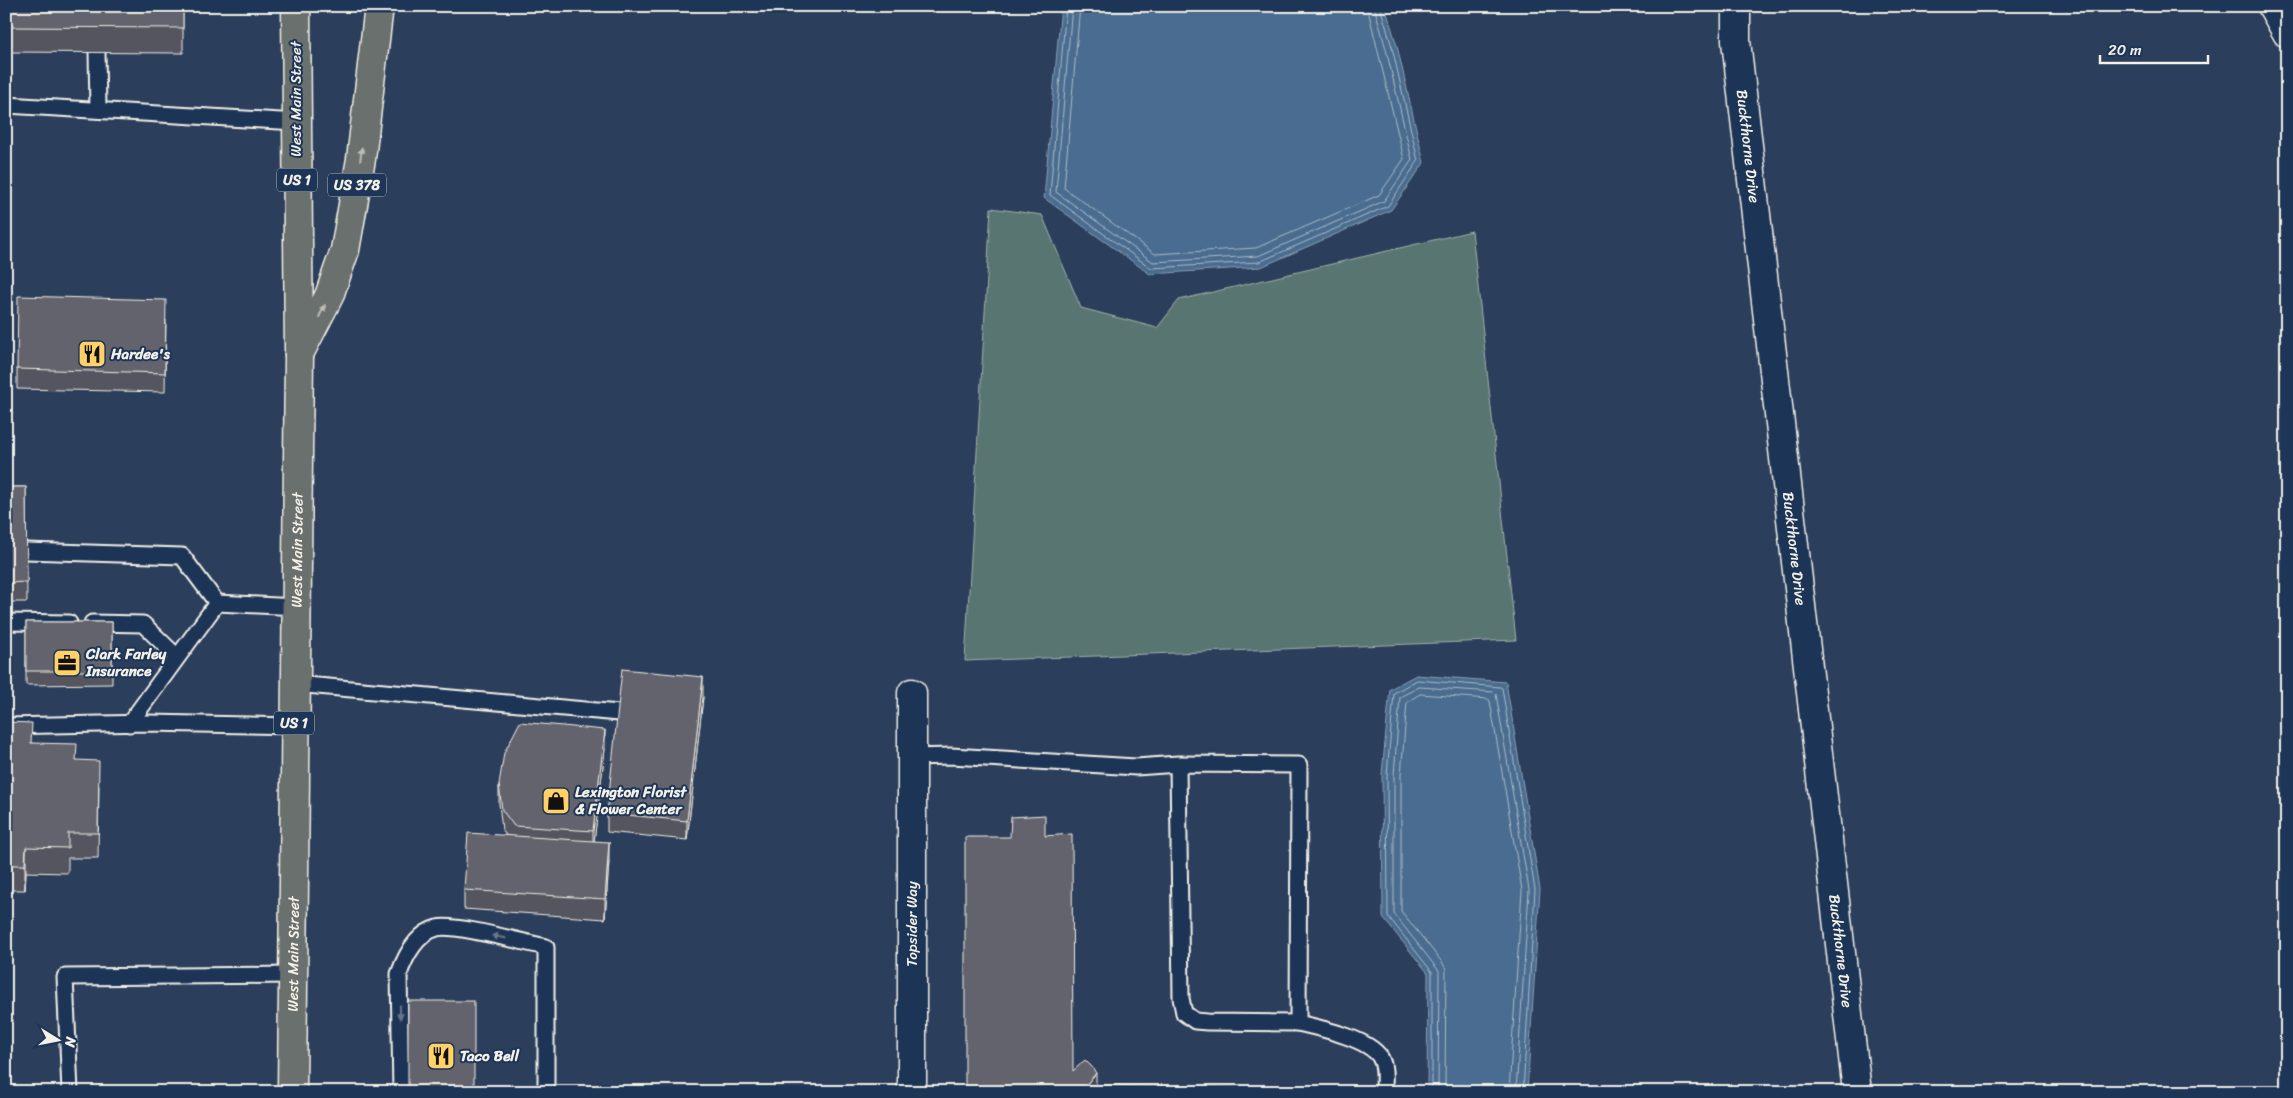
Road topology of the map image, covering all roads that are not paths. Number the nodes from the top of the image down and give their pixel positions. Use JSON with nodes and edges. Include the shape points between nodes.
{"nodes":[{"id":1,"x":296,"y":6,"type":"edge"},
{"id":2,"x":379,"y":6,"type":"edge"},
{"id":3,"x":1736,"y":6,"type":"edge"},
{"id":4,"x":2272,"y":6,"type":"edge"},
{"id":5,"x":2287,"y":33,"type":"edge"},
{"id":6,"x":97,"y":52,"type":"edge"},
{"id":7,"x":6,"y":105,"type":"edge"},
{"id":8,"x":98,"y":110,"type":"junction"},
{"id":9,"x":297,"y":122,"type":"junction"},
{"id":10,"x":298,"y":354,"type":"junction"},
{"id":11,"x":26,"y":551,"type":"edge"},
{"id":12,"x":217,"y":603,"type":"junction"},
{"id":13,"x":297,"y":607,"type":"junction"},
{"id":14,"x":6,"y":622,"type":"edge"},
{"id":15,"x":177,"y":657,"type":"junction"},
{"id":16,"x":295,"y":684,"type":"junction"},
{"id":17,"x":912,"y":693,"type":"dead end"},
{"id":18,"x":619,"y":713,"type":"edge"},
{"id":19,"x":129,"y":724,"type":"junction"},
{"id":20,"x":6,"y":726,"type":"edge"},
{"id":21,"x":294,"y":726,"type":"junction"},
{"id":22,"x":912,"y":757,"type":"junction"},
{"id":23,"x":1178,"y":764,"type":"junction"},
{"id":24,"x":292,"y":975,"type":"junction"},
{"id":25,"x":1298,"y":1023,"type":"junction"},
{"id":26,"x":70,"y":1092,"type":"edge"},
{"id":27,"x":292,"y":1092,"type":"edge"},
{"id":28,"x":401,"y":1092,"type":"edge"},
{"id":29,"x":546,"y":1092,"type":"edge"},
{"id":30,"x":912,"y":1092,"type":"edge"},
{"id":31,"x":1384,"y":1092,"type":"edge"},
{"id":32,"x":1856,"y":1092,"type":"edge"}],
"edges":[{"from":1,"to":9,"type":"main road","name":"West Main Street","number":"US 1"},
{"from":10,"to":2,"type":"main road","number":"US 378","one_way":true,"via":[[330,296],[346,250],[361,159]]},
{"from":3,"to":32,"type":"street","name":"Buckthorne Drive","via":[[1736,41]]},
{"from":4,"to":5,"type":"street"},
{"from":6,"to":8,"type":"lane"},
{"from":7,"to":8,"type":"lane"},
{"from":8,"to":9,"type":"lane"},
{"from":9,"to":10,"type":"main road","name":"West Main Street","number":"US 1"},
{"from":10,"to":13,"type":"main road","name":"West Main Street","number":"US 1"},
{"from":11,"to":12,"type":"lane","via":[[182,556]]},
{"from":12,"to":13,"type":"lane"},
{"from":12,"to":15,"type":"lane"},
{"from":13,"to":16,"type":"main road","name":"West Main Street","number":"US 1"},
{"from":14,"to":15,"type":"lane","via":[[143,624]]},
{"from":15,"to":19,"type":"lane"},
{"from":16,"to":18,"type":"lane"},
{"from":16,"to":21,"type":"main road","name":"West Main Street","number":"US 1"},
{"from":17,"to":22,"type":"street","name":"Topsider Way"},
{"from":19,"to":20,"type":"lane"},
{"from":19,"to":21,"type":"lane"},
{"from":21,"to":24,"type":"main road","name":"West Main Street","number":"US 1"},
{"from":22,"to":23,"type":"lane","via":[[951,756],[1136,767]]},
{"from":22,"to":30,"type":"street","name":"Topsider Way"},
{"from":23,"to":25,"type":"lane","via":[[1181,998],[1184,1013],[1195,1021]]},
{"from":23,"to":25,"type":"lane","via":[[1299,765]]},
{"from":24,"to":26,"type":"lane","via":[[65,978]]},
{"from":24,"to":27,"type":"main road","name":"West Main Street","number":"US 1"},
{"from":25,"to":31,"type":"lane","via":[[1348,1037],[1374,1050],[1384,1068]]},
{"from":29,"to":28,"type":"lane","one_way":true,"via":[[546,947],[464,930],[437,928],[423,936],[404,959],[399,974]]}]}
